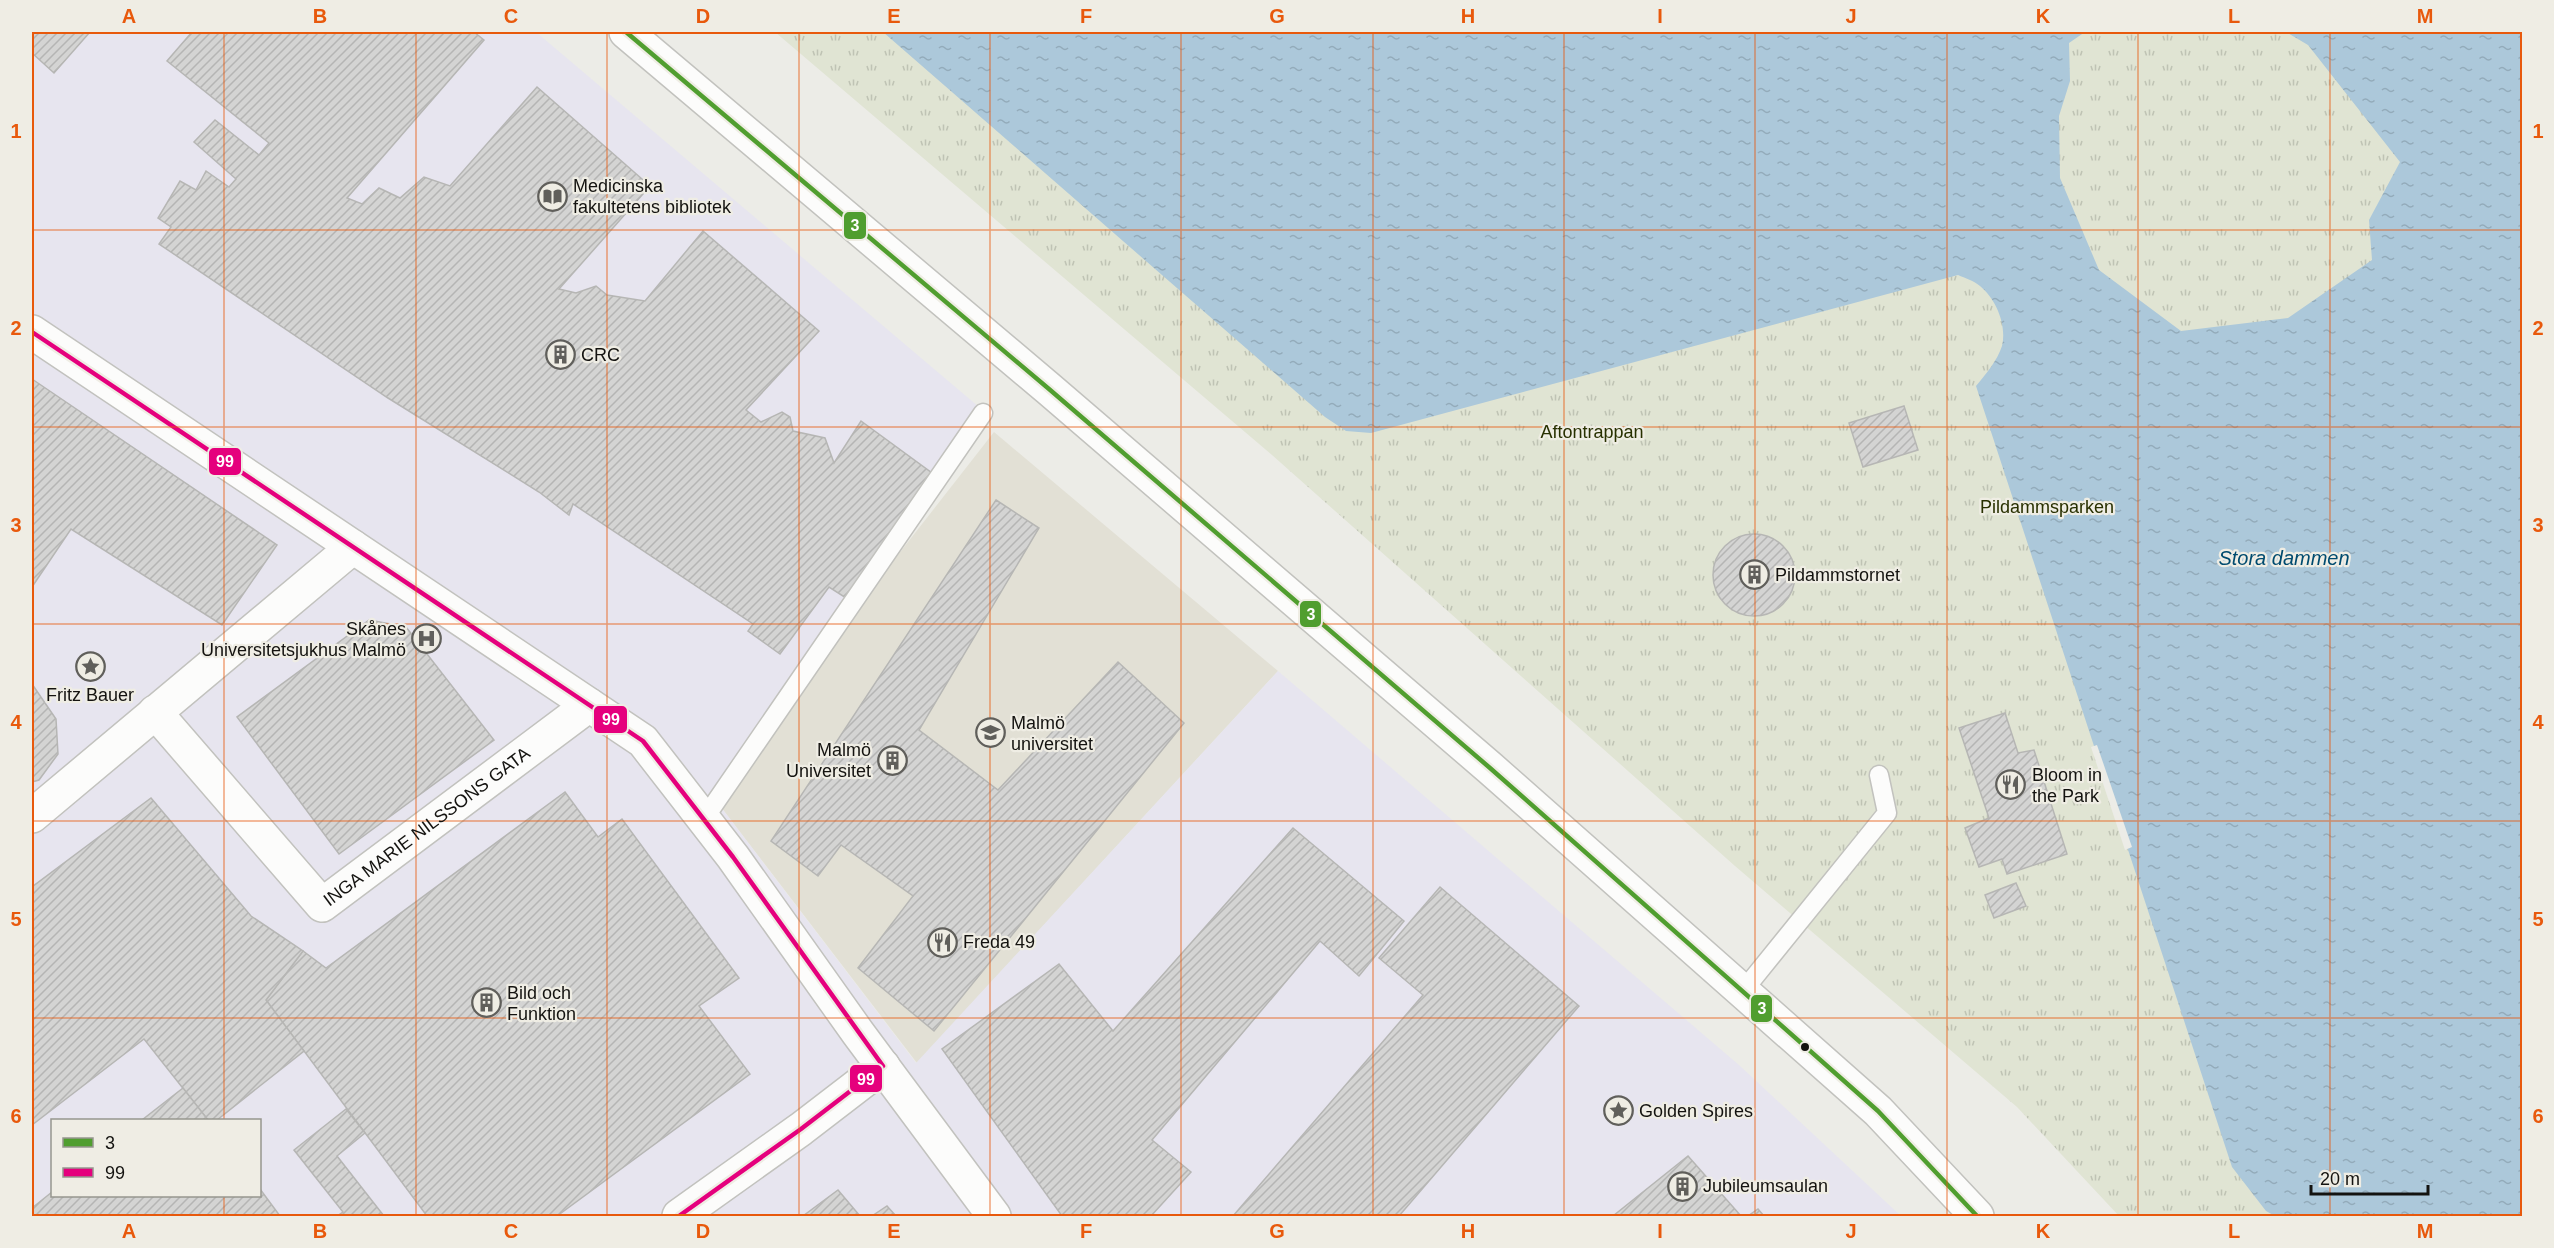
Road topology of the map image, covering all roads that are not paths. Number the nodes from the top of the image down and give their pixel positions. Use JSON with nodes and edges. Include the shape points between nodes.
{"nodes":[{"id":1,"x":626,"y":32,"type":"edge"},
{"id":2,"x":32,"y":332,"type":"edge"},
{"id":3,"x":983,"y":413,"type":"dead end"},
{"id":4,"x":353,"y":547,"type":"junction"},
{"id":5,"x":590,"y":705,"type":"junction"},
{"id":6,"x":155,"y":712,"type":"junction"},
{"id":7,"x":1879,"y":775,"type":"dead end"},
{"id":8,"x":32,"y":816,"type":"edge"},
{"id":9,"x":704,"y":819,"type":"junction"},
{"id":10,"x":1743,"y":991,"type":"junction"},
{"id":11,"x":883,"y":1066,"type":"junction"},
{"id":12,"x":679,"y":1216,"type":"edge"},
{"id":13,"x":994,"y":1216,"type":"edge"},
{"id":14,"x":1977,"y":1216,"type":"edge"}],
"edges":[{"from":1,"to":10,"type":"street","via":[[1491,768]]},
{"from":2,"to":4,"type":"street"},
{"from":3,"to":9,"type":"lane"},
{"from":4,"to":5,"type":"street"},
{"from":4,"to":6,"type":"street"},
{"from":5,"to":6,"type":"street","name":"INGA MARIE NILSSONS GATA","via":[[322,905]]},
{"from":5,"to":9,"type":"street","via":[[643,741]]},
{"from":6,"to":8,"type":"street"},
{"from":7,"to":10,"type":"lane","via":[[1887,813]]},
{"from":9,"to":11,"type":"street"},
{"from":10,"to":14,"type":"street","via":[[1878,1110]]},
{"from":11,"to":12,"type":"street"},
{"from":11,"to":13,"type":"street"}]}
